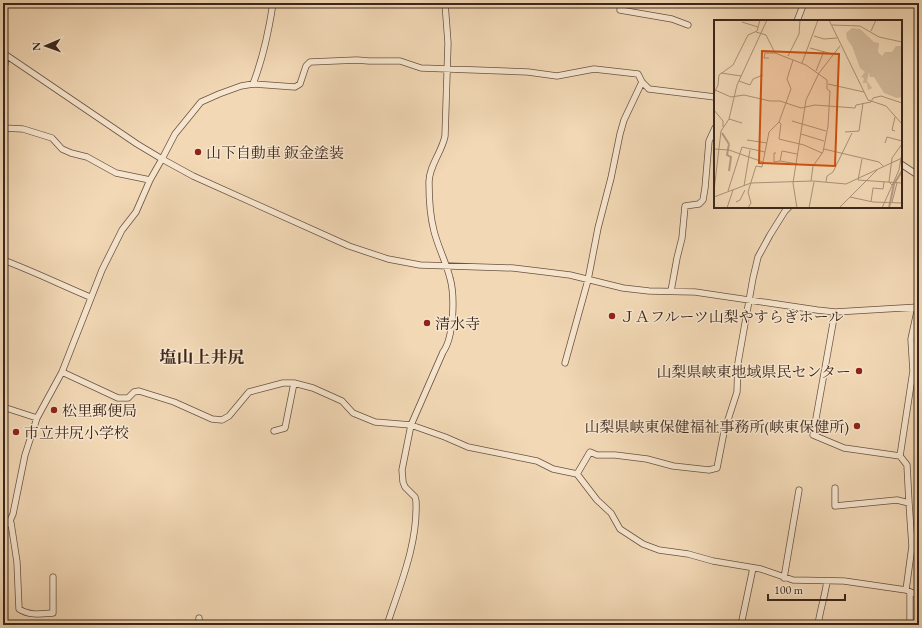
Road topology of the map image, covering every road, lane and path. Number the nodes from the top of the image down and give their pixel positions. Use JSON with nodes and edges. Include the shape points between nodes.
{"nodes":[{"id":1,"x":273,"y":3,"type":"edge"},
{"id":2,"x":445,"y":3,"type":"edge"},
{"id":3,"x":621,"y":3,"type":"edge"},
{"id":4,"x":804,"y":3,"type":"edge"},
{"id":5,"x":797,"y":20,"type":"edge"},
{"id":6,"x":688,"y":25,"type":"dead end"},
{"id":7,"x":4,"y":54,"type":"edge"},
{"id":8,"x":448,"y":68,"type":"junction"},
{"id":9,"x":3,"y":70,"type":"edge"},
{"id":10,"x":642,"y":82,"type":"junction"},
{"id":11,"x":253,"y":84,"type":"junction"},
{"id":12,"x":714,"y":97,"type":"edge"},
{"id":13,"x":3,"y":128,"type":"edge"},
{"id":14,"x":714,"y":130,"type":"edge"},
{"id":15,"x":162,"y":160,"type":"junction"},
{"id":16,"x":902,"y":165,"type":"edge"},
{"id":17,"x":919,"y":176,"type":"edge"},
{"id":18,"x":150,"y":180,"type":"junction"},
{"id":19,"x":788,"y":208,"type":"edge"},
{"id":20,"x":3,"y":260,"type":"edge"},
{"id":21,"x":446,"y":266,"type":"junction"},
{"id":22,"x":588,"y":280,"type":"junction"},
{"id":23,"x":671,"y":291,"type":"junction"},
{"id":24,"x":90,"y":297,"type":"junction"},
{"id":25,"x":749,"y":300,"type":"junction"},
{"id":26,"x":919,"y":307,"type":"edge"},
{"id":27,"x":835,"y":312,"type":"junction"},
{"id":28,"x":565,"y":363,"type":"dead end"},
{"id":29,"x":62,"y":372,"type":"junction"},
{"id":30,"x":294,"y":383,"type":"junction"},
{"id":31,"x":3,"y":407,"type":"edge"},
{"id":32,"x":37,"y":418,"type":"junction"},
{"id":33,"x":412,"y":425,"type":"junction"},
{"id":34,"x":274,"y":431,"type":"dead end"},
{"id":35,"x":900,"y":456,"type":"junction"},
{"id":36,"x":577,"y":474,"type":"junction"},
{"id":37,"x":835,"y":488,"type":"dead end"},
{"id":38,"x":799,"y":490,"type":"dead end"},
{"id":39,"x":909,"y":503,"type":"junction"},
{"id":40,"x":11,"y":524,"type":"dead end"},
{"id":41,"x":3,"y":526,"type":"edge"},
{"id":42,"x":753,"y":568,"type":"junction"},
{"id":43,"x":53,"y":576,"type":"dead end"},
{"id":44,"x":784,"y":578,"type":"junction"},
{"id":45,"x":827,"y":581,"type":"junction"},
{"id":46,"x":908,"y":591,"type":"junction"},
{"id":47,"x":919,"y":594,"type":"edge"},
{"id":48,"x":198,"y":618,"type":"dead end"},
{"id":49,"x":199,"y":625,"type":"edge"},
{"id":50,"x":387,"y":625,"type":"edge"},
{"id":51,"x":741,"y":625,"type":"edge"},
{"id":52,"x":818,"y":625,"type":"edge"},
{"id":53,"x":910,"y":625,"type":"edge"}],
"edges":[{"from":1,"to":11,"type":"street","via":[[270,25]]},
{"from":2,"to":8,"type":"street"},
{"from":3,"to":6,"type":"street","via":[[620,10]]},
{"from":4,"to":5,"type":"street"},
{"from":7,"to":9,"type":"street"},
{"from":7,"to":15,"type":"street"},
{"from":8,"to":10,"type":"street","via":[[557,76],[599,69],[638,74]]},
{"from":8,"to":11,"type":"street","via":[[421,68],[400,62],[357,60],[310,62],[300,84],[295,87]]},
{"from":8,"to":21,"type":"street","via":[[444,145],[429,176],[433,230]]},
{"from":10,"to":12,"type":"street","via":[[649,89]]},
{"from":10,"to":22,"type":"street","via":[[620,134]]},
{"from":11,"to":15,"type":"street","via":[[201,102],[175,134]]},
{"from":13,"to":18,"type":"street","via":[[23,129],[52,138],[62,149],[87,156],[116,173]]},
{"from":14,"to":23,"type":"street","via":[[709,141],[703,200],[699,204],[685,206],[682,238]]},
{"from":15,"to":18,"type":"street"},
{"from":15,"to":21,"type":"street","via":[[349,246],[388,259],[420,265]]},
{"from":16,"to":17,"type":"street"},
{"from":18,"to":24,"type":"street","via":[[136,212],[122,230]]},
{"from":19,"to":25,"type":"street","via":[[762,247]]},
{"from":20,"to":24,"type":"street"},
{"from":21,"to":22,"type":"street","via":[[513,268],[564,274]]},
{"from":21,"to":33,"type":"street","via":[[451,279],[453,297],[451,334]]},
{"from":22,"to":23,"type":"street","via":[[624,288]]},
{"from":22,"to":28,"type":"street"},
{"from":23,"to":25,"type":"street"},
{"from":24,"to":29,"type":"street"},
{"from":25,"to":27,"type":"street"},
{"from":25,"to":36,"type":"street","via":[[738,363],[737,392],[724,432],[717,468],[709,470],[673,466],[647,459],[597,455],[590,452]]},
{"from":26,"to":27,"type":"street"},
{"from":26,"to":35,"type":"street","via":[[911,339],[913,371]]},
{"from":27,"to":35,"type":"street","via":[[813,435],[844,448]]},
{"from":29,"to":30,"type":"street","via":[[118,398],[128,398],[139,391],[174,402],[212,419],[222,420],[229,416],[249,392],[283,383]]},
{"from":29,"to":32,"type":"street"},
{"from":30,"to":33,"type":"street","via":[[342,401],[353,413],[375,422]]},
{"from":30,"to":34,"type":"street","via":[[285,428]]},
{"from":31,"to":32,"type":"street"},
{"from":32,"to":41,"type":"street","via":[[25,455],[13,514],[9,523]]},
{"from":33,"to":36,"type":"street","via":[[468,447],[537,461],[553,469]]},
{"from":33,"to":50,"type":"street","via":[[402,477],[416,501],[412,551]]},
{"from":35,"to":39,"type":"street","via":[[907,465]]},
{"from":36,"to":42,"type":"street","via":[[597,500],[611,513],[620,530],[643,544],[659,550]]},
{"from":37,"to":39,"type":"street","via":[[835,506],[897,500]]},
{"from":38,"to":44,"type":"street"},
{"from":39,"to":46,"type":"street","via":[[912,546]]},
{"from":40,"to":43,"type":"street","via":[[18,562],[19,609],[35,615],[53,613]]},
{"from":42,"to":44,"type":"street"},
{"from":42,"to":51,"type":"street"},
{"from":44,"to":45,"type":"street"},
{"from":45,"to":46,"type":"street","via":[[844,581]]},
{"from":45,"to":52,"type":"street"},
{"from":46,"to":47,"type":"street"},
{"from":46,"to":53,"type":"street"},
{"from":48,"to":49,"type":"street"}]}
